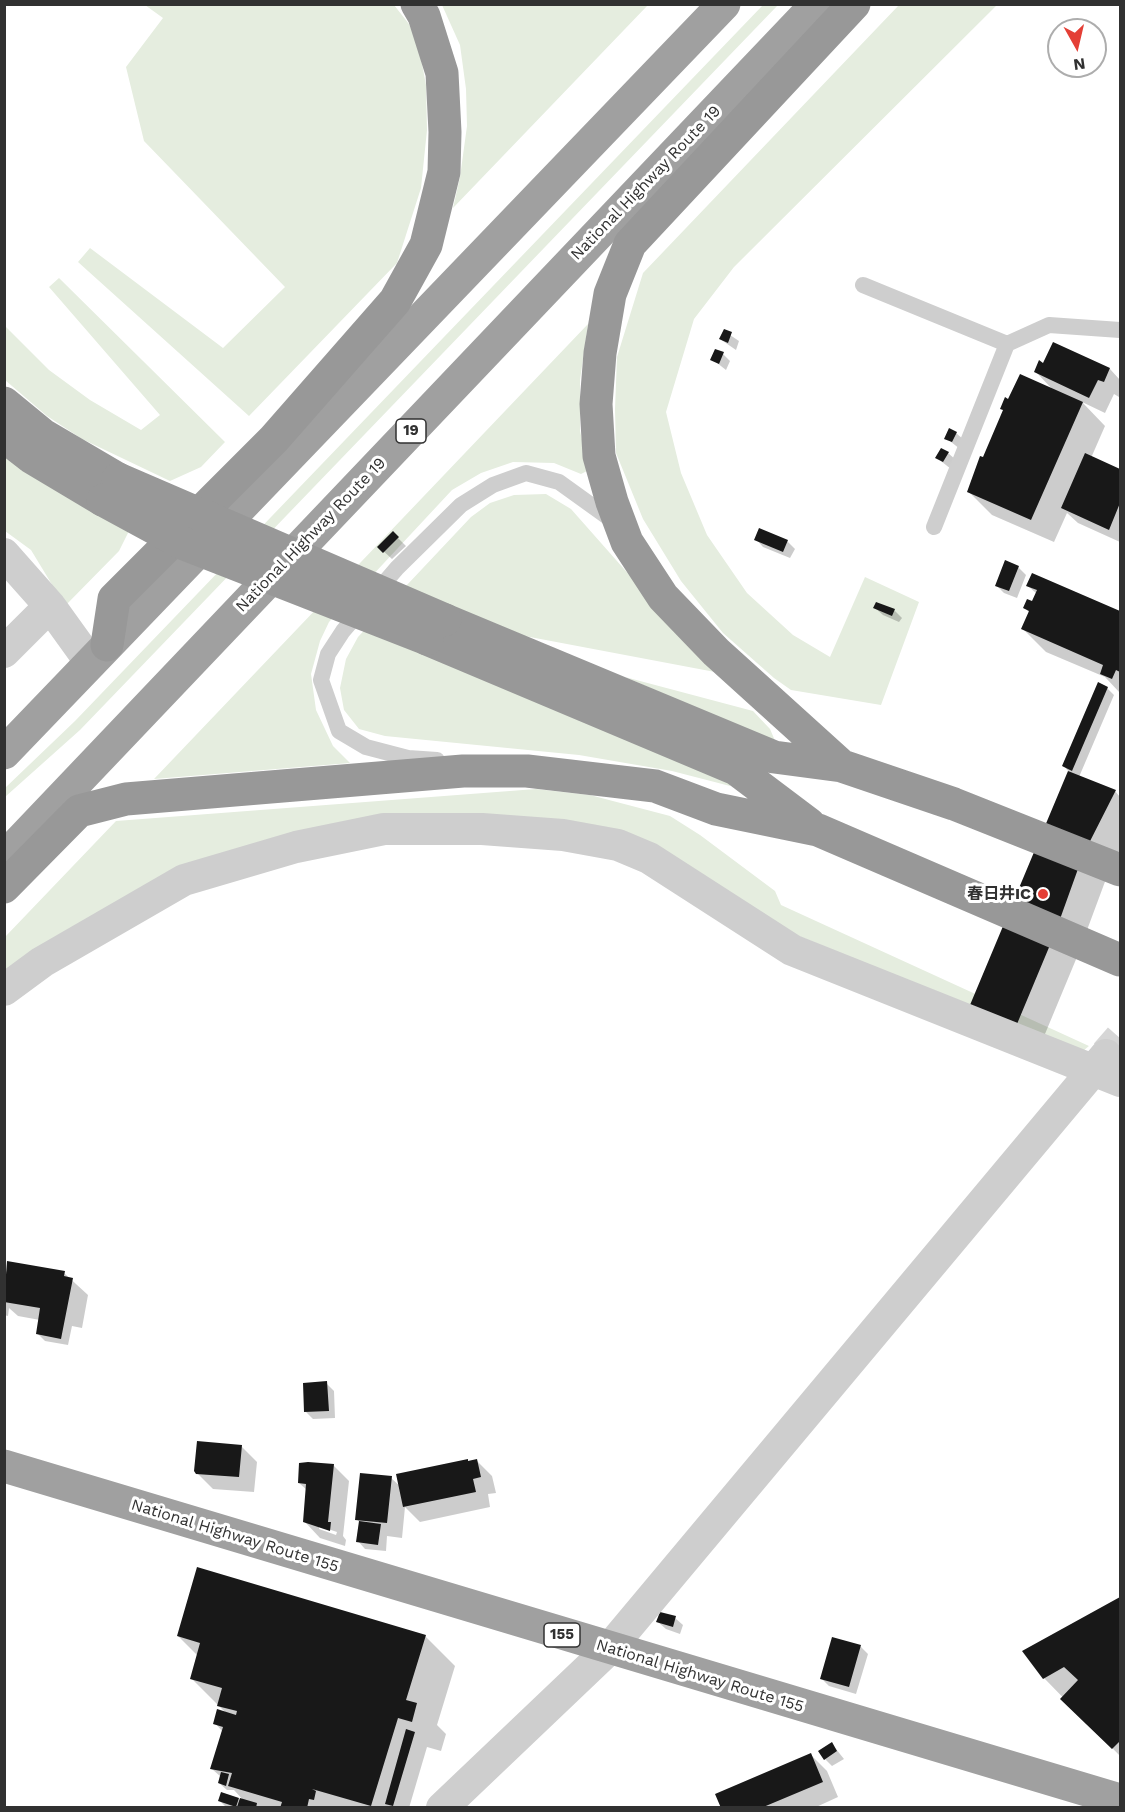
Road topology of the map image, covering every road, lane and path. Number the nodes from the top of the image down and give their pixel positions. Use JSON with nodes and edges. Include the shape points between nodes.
{"nodes":[{"id":1,"x":417,"y":4,"type":"edge"},
{"id":2,"x":724,"y":4,"type":"edge"},
{"id":3,"x":817,"y":4,"type":"edge"},
{"id":4,"x":854,"y":4,"type":"edge"},
{"id":5,"x":863,"y":285,"type":"dead end"},
{"id":6,"x":1120,"y":330,"type":"edge"},
{"id":7,"x":1006,"y":344,"type":"junction"},
{"id":8,"x":4,"y":403,"type":"edge"},
{"id":9,"x":4,"y":436,"type":"edge"},
{"id":10,"x":110,"y":490,"type":"junction"},
{"id":11,"x":622,"y":527,"type":"junction"},
{"id":12,"x":934,"y":527,"type":"dead end"},
{"id":13,"x":4,"y":554,"type":"edge"},
{"id":14,"x":50,"y":606,"type":"junction"},
{"id":15,"x":436,"y":630,"type":"junction"},
{"id":16,"x":4,"y":652,"type":"edge"},
{"id":17,"x":99,"y":654,"type":"junction"},
{"id":18,"x":4,"y":753,"type":"edge"},
{"id":19,"x":842,"y":766,"type":"junction"},
{"id":20,"x":463,"y":771,"type":"junction"},
{"id":21,"x":818,"y":831,"type":"junction"},
{"id":22,"x":4,"y":858,"type":"edge"},
{"id":23,"x":1120,"y":870,"type":"edge"},
{"id":24,"x":4,"y":887,"type":"edge"},
{"id":25,"x":1120,"y":960,"type":"edge"},
{"id":26,"x":4,"y":990,"type":"edge"},
{"id":27,"x":1106,"y":1068,"type":"edge"},
{"id":28,"x":4,"y":1466,"type":"edge"},
{"id":29,"x":609,"y":1649,"type":"junction"},
{"id":30,"x":1120,"y":1800,"type":"edge"},
{"id":31,"x":442,"y":1808,"type":"edge"}],
"edges":[{"from":1,"to":17,"type":"highway","via":[[442,73],[445,132],[444,172],[426,245],[395,301],[274,439],[114,599]]},
{"from":2,"to":17,"type":"highway"},
{"from":3,"to":22,"type":"highway","name":"National Highway Route 19","number":"19"},
{"from":4,"to":11,"type":"highway","via":[[630,244],[609,294],[596,404],[599,456]]},
{"from":5,"to":7,"type":"lane"},
{"from":6,"to":7,"type":"lane","via":[[1049,325]]},
{"from":7,"to":12,"type":"lane"},
{"from":8,"to":10,"type":"highway"},
{"from":9,"to":10,"type":"highway","via":[[31,457]]},
{"from":10,"to":15,"type":"highway","bridge":true,"via":[[184,544]]},
{"from":11,"to":19,"type":"highway","via":[[627,542],[663,597],[716,652]]},
{"from":11,"to":20,"type":"lane","via":[[559,482],[526,473],[493,484],[461,505],[397,568],[328,654],[321,680],[339,731],[366,747],[408,758],[438,760]]},
{"from":13,"to":14,"type":"street"},
{"from":14,"to":16,"type":"street"},
{"from":14,"to":17,"type":"street"},
{"from":15,"to":19,"type":"highway","via":[[774,757]]},
{"from":15,"to":21,"type":"highway","via":[[736,769]]},
{"from":17,"to":18,"type":"highway"},
{"from":19,"to":23,"type":"highway","via":[[954,804]]},
{"from":20,"to":21,"type":"highway","via":[[527,771],[655,786],[716,809]]},
{"from":20,"to":24,"type":"highway","via":[[126,799],[79,811]]},
{"from":21,"to":25,"type":"highway"},
{"from":26,"to":27,"type":"street","via":[[42,962],[184,880],[296,847],[384,829],[563,835],[618,845],[648,858],[792,950]]},
{"from":27,"to":29,"type":"street"},
{"from":28,"to":29,"type":"highway","name":"National Highway Route 155","number":"155"},
{"from":29,"to":30,"type":"highway","name":"National Highway Route 155","number":"155"},
{"from":29,"to":31,"type":"street"}]}
